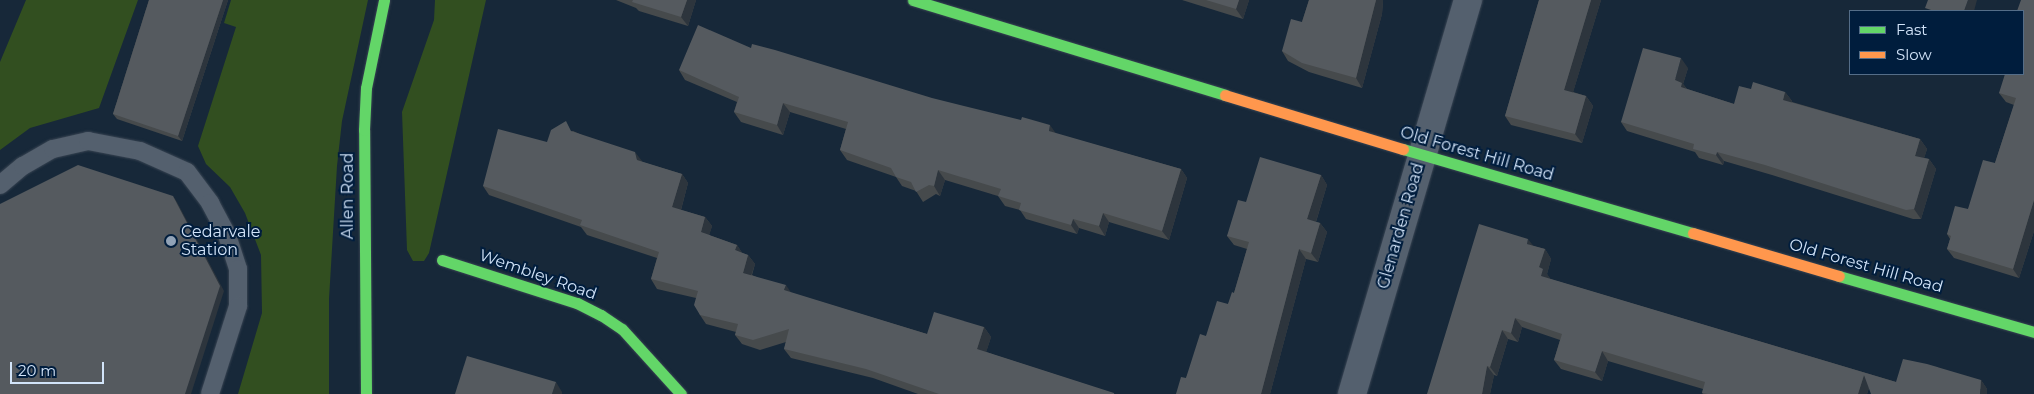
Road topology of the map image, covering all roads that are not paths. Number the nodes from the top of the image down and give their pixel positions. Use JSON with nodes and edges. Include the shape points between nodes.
{"nodes":[{"id":1,"x":384,"y":0,"type":"edge"},
{"id":2,"x":914,"y":0,"type":"edge"},
{"id":3,"x":1468,"y":0,"type":"edge"},
{"id":4,"x":1422,"y":155,"type":"junction"},
{"id":5,"x":0,"y":185,"type":"edge"},
{"id":6,"x":442,"y":260,"type":"dead end"},
{"id":7,"x":2034,"y":332,"type":"edge"},
{"id":8,"x":210,"y":394,"type":"edge"},
{"id":9,"x":366,"y":394,"type":"edge"},
{"id":10,"x":681,"y":394,"type":"edge"},
{"id":11,"x":1352,"y":394,"type":"edge"}],
"edges":[{"from":1,"to":9,"type":"main road","name":"Allen Road","via":[[366,88],[364,130]]},
{"from":2,"to":4,"type":"main road","name":"Old Forest Hill Road"},
{"from":3,"to":4,"type":"street","name":"Glenarden Road"},
{"from":4,"to":7,"type":"main road","name":"Old Forest Hill Road"},
{"from":4,"to":11,"type":"street","name":"Glenarden Road"},
{"from":5,"to":8,"type":"lane","via":[[23,166],[53,149],[88,141],[140,151],[187,172],[228,235],[238,269],[238,306]]},
{"from":6,"to":10,"type":"main road","name":"Wembley Road","via":[[577,303],[601,315],[622,329]]}]}
